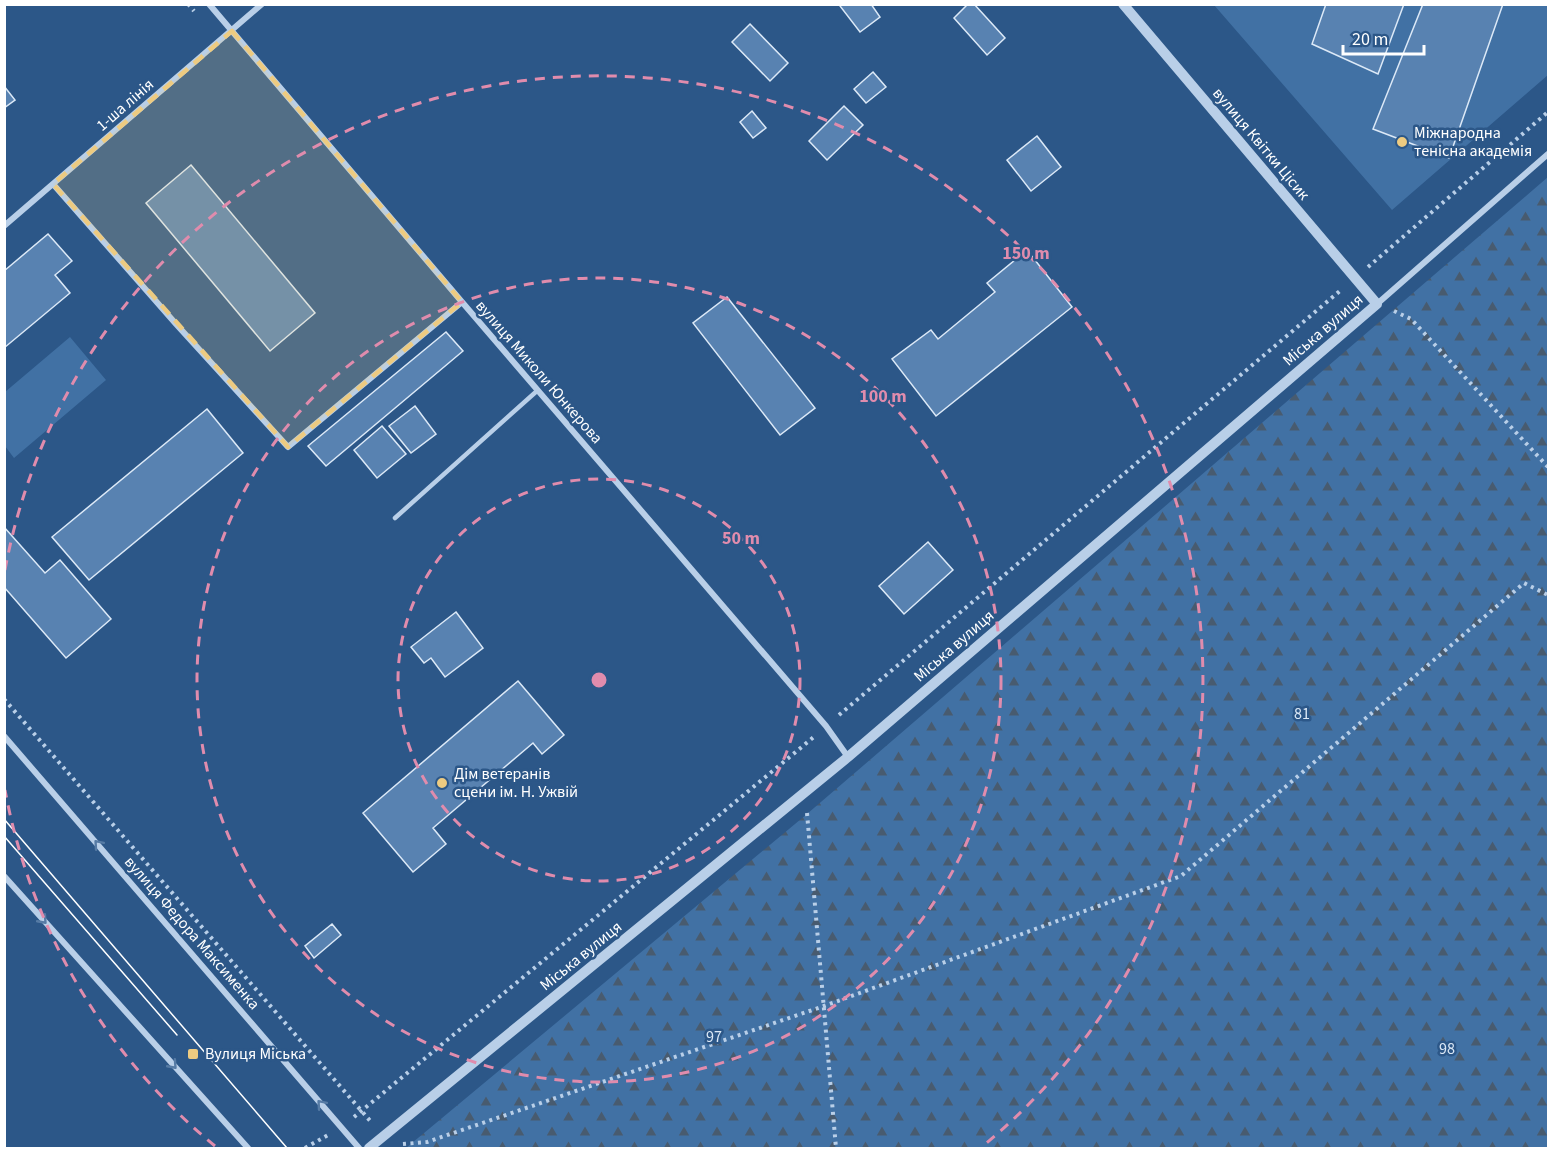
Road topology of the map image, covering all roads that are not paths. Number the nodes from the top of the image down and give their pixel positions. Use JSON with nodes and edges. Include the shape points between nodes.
{"nodes":[{"id":1,"x":209,"y":4,"type":"edge"},
{"id":2,"x":262,"y":4,"type":"edge"},
{"id":3,"x":1123,"y":4,"type":"edge"},
{"id":4,"x":232,"y":31,"type":"junction"},
{"id":5,"x":1548,"y":154,"type":"edge"},
{"id":6,"x":53,"y":184,"type":"junction"},
{"id":7,"x":4,"y":226,"type":"edge"},
{"id":8,"x":462,"y":302,"type":"junction"},
{"id":9,"x":1377,"y":304,"type":"junction"},
{"id":10,"x":538,"y":390,"type":"junction"},
{"id":11,"x":395,"y":518,"type":"dead end"},
{"id":12,"x":4,"y":736,"type":"edge"},
{"id":13,"x":848,"y":757,"type":"junction"},
{"id":14,"x":4,"y":876,"type":"edge"},
{"id":15,"x":248,"y":1149,"type":"edge"},
{"id":16,"x":358,"y":1149,"type":"edge"},
{"id":17,"x":369,"y":1149,"type":"edge"}],
"edges":[{"from":1,"to":4,"type":"street","name":"вулиця Миколи Юнкерова"},
{"from":2,"to":4,"type":"street","name":"1-ша лінія"},
{"from":3,"to":9,"type":"street","name":"вулиця Квітки Цісик"},
{"from":4,"to":6,"type":"street","name":"1-ша лінія"},
{"from":4,"to":8,"type":"street","name":"вулиця Миколи Юнкерова"},
{"from":5,"to":9,"type":"street","name":"Міська вулиця"},
{"from":6,"to":7,"type":"street","name":"1-ша лінія"},
{"from":6,"to":8,"type":"street","via":[[288,447]]},
{"from":8,"to":10,"type":"street","name":"вулиця Миколи Юнкерова"},
{"from":9,"to":13,"type":"street","name":"Міська вулиця"},
{"from":10,"to":11,"type":"lane"},
{"from":10,"to":13,"type":"street","name":"вулиця Миколи Юнкерова","via":[[826,726]]},
{"from":16,"to":12,"type":"street","name":"вулиця Федора Максименка","one_way":true},
{"from":13,"to":17,"type":"street","name":"Міська вулиця"},
{"from":14,"to":15,"type":"street","one_way":true}]}
